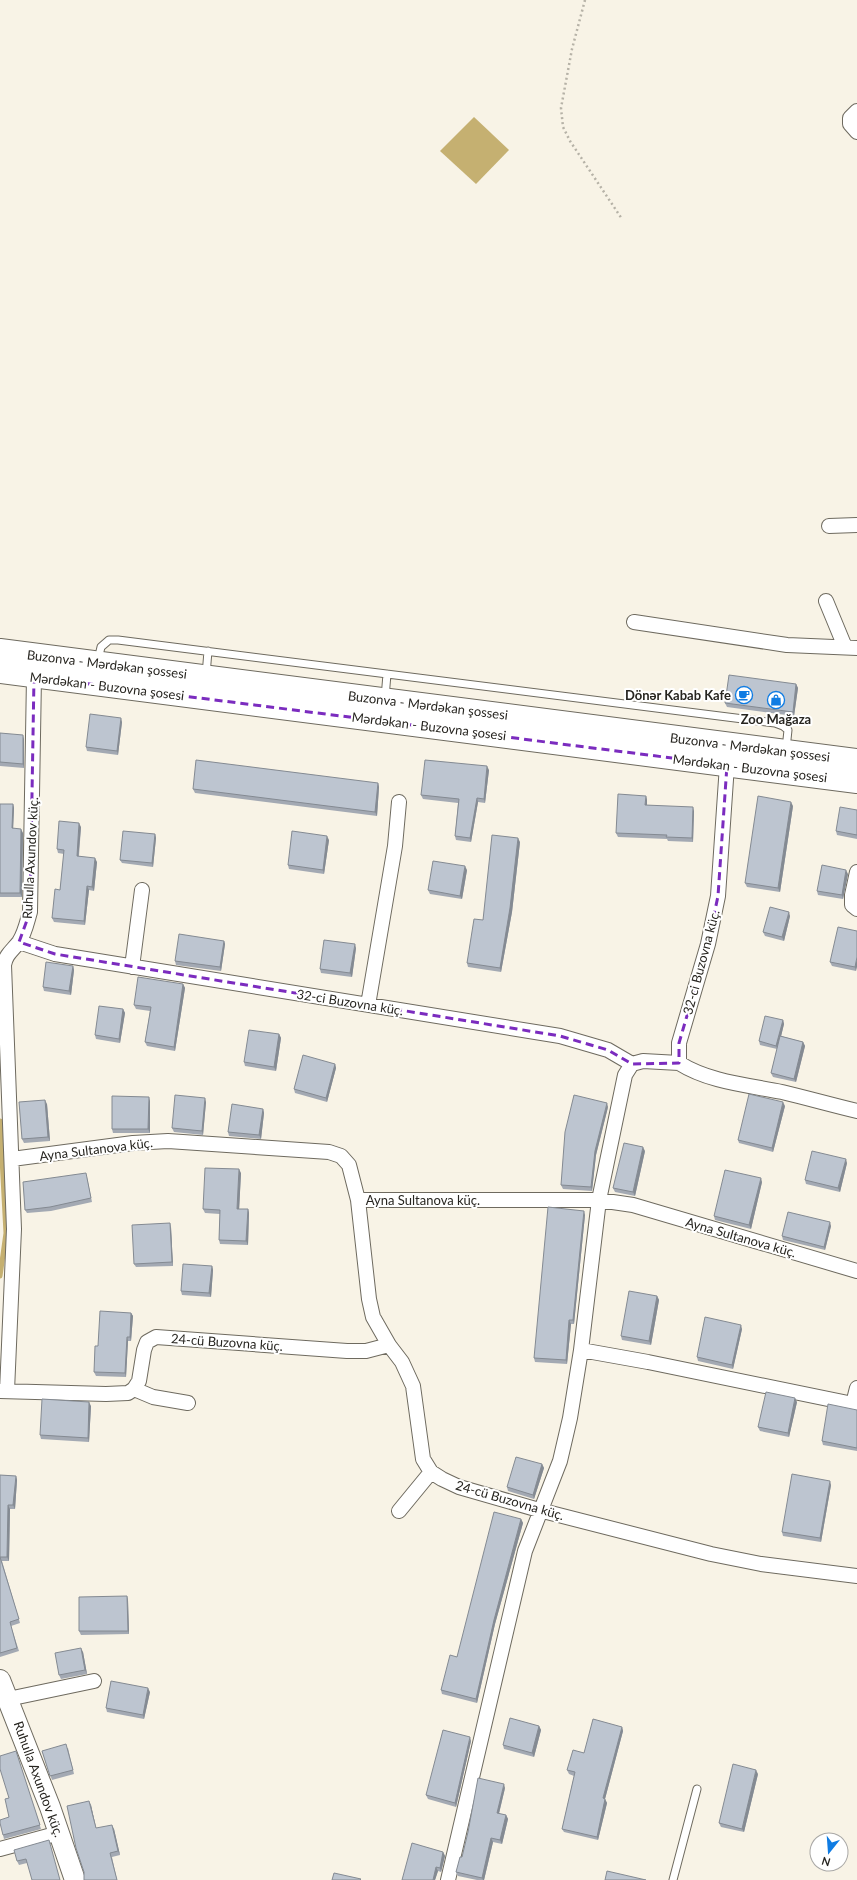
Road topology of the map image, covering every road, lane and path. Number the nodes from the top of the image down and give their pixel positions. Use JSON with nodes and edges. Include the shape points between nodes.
{"nodes":[{"id":1,"x":585,"y":0,"type":"edge"},
{"id":2,"x":857,"y":111,"type":"edge"},
{"id":3,"x":857,"y":132,"type":"edge"},
{"id":4,"x":622,"y":218,"type":"dead end"},
{"id":5,"x":857,"y":525,"type":"edge"},
{"id":6,"x":829,"y":526,"type":"dead end"},
{"id":7,"x":826,"y":602,"type":"dead end"},
{"id":8,"x":634,"y":622,"type":"dead end"},
{"id":9,"x":851,"y":648,"type":"edge"},
{"id":10,"x":0,"y":650,"type":"edge"},
{"id":11,"x":208,"y":651,"type":"junction"},
{"id":12,"x":97,"y":663,"type":"junction"},
{"id":13,"x":0,"y":672,"type":"edge"},
{"id":14,"x":387,"y":674,"type":"junction"},
{"id":15,"x":34,"y":677,"type":"junction"},
{"id":16,"x":206,"y":677,"type":"junction"},
{"id":17,"x":384,"y":700,"type":"junction"},
{"id":18,"x":786,"y":751,"type":"junction"},
{"id":19,"x":857,"y":760,"type":"edge"},
{"id":20,"x":727,"y":765,"type":"junction"},
{"id":21,"x":857,"y":782,"type":"edge"},
{"id":22,"x":399,"y":802,"type":"dead end"},
{"id":23,"x":857,"y":872,"type":"edge"},
{"id":24,"x":142,"y":890,"type":"dead end"},
{"id":25,"x":857,"y":909,"type":"edge"},
{"id":26,"x":19,"y":942,"type":"junction"},
{"id":27,"x":132,"y":967,"type":"junction"},
{"id":28,"x":368,"y":1005,"type":"junction"},
{"id":29,"x":679,"y":1063,"type":"junction"},
{"id":30,"x":632,"y":1064,"type":"junction"},
{"id":31,"x":857,"y":1111,"type":"edge"},
{"id":32,"x":12,"y":1159,"type":"junction"},
{"id":33,"x":358,"y":1200,"type":"junction"},
{"id":34,"x":599,"y":1200,"type":"junction"},
{"id":35,"x":857,"y":1271,"type":"edge"},
{"id":36,"x":389,"y":1345,"type":"junction"},
{"id":37,"x":581,"y":1350,"type":"junction"},
{"id":38,"x":857,"y":1388,"type":"edge"},
{"id":39,"x":134,"y":1389,"type":"junction"},
{"id":40,"x":3,"y":1391,"type":"edge"},
{"id":41,"x":188,"y":1403,"type":"dead end"},
{"id":42,"x":855,"y":1405,"type":"edge"},
{"id":43,"x":431,"y":1472,"type":"junction"},
{"id":44,"x":540,"y":1510,"type":"junction"},
{"id":45,"x":399,"y":1511,"type":"dead end"},
{"id":46,"x":857,"y":1576,"type":"edge"},
{"id":47,"x":0,"y":1680,"type":"edge"},
{"id":48,"x":94,"y":1681,"type":"dead end"},
{"id":49,"x":8,"y":1699,"type":"junction"},
{"id":50,"x":697,"y":1789,"type":"dead end"},
{"id":51,"x":59,"y":1832,"type":"junction"},
{"id":52,"x":0,"y":1849,"type":"edge"},
{"id":53,"x":75,"y":1880,"type":"edge"},
{"id":54,"x":448,"y":1880,"type":"edge"},
{"id":55,"x":673,"y":1880,"type":"edge"}],
"edges":[{"from":1,"to":4,"type":"path","via":[[572,48],[561,108],[563,127]]},
{"from":2,"to":3,"type":"street","via":[[850,118],[850,124]]},
{"from":5,"to":6,"type":"street"},
{"from":7,"to":9,"type":"street"},
{"from":8,"to":9,"type":"street","via":[[787,645]]},
{"from":10,"to":12,"type":"main road","name":"Buzonva - Mərdəkan şossesi"},
{"from":11,"to":12,"type":"lane","via":[[108,640],[101,647]]},
{"from":11,"to":14,"type":"lane"},
{"from":11,"to":16,"type":"lane"},
{"from":12,"to":16,"type":"main road","name":"Buzonva - Mərdəkan şossesi"},
{"from":13,"to":15,"type":"main road","name":"Mərdəkan - Buzovna şosesi"},
{"from":14,"to":17,"type":"lane"},
{"from":14,"to":18,"type":"lane","via":[[774,723],[788,730]]},
{"from":15,"to":20,"type":"main road","name":"Mərdəkan - Buzovna şosesi"},
{"from":15,"to":26,"type":"street","name":"Ruhulla Axundov küç.","via":[[30,912]]},
{"from":16,"to":17,"type":"main road","name":"Buzonva - Mərdəkan şossesi"},
{"from":17,"to":18,"type":"main road","name":"Buzonva - Mərdəkan şossesi"},
{"from":18,"to":19,"type":"main road","name":"Buzonva - Mərdəkan şossesi"},
{"from":20,"to":21,"type":"main road","name":"Mərdəkan - Buzovna şosesi"},
{"from":20,"to":29,"type":"street","name":"32-ci Buzovna küç.","via":[[718,896],[708,944],[679,1043]]},
{"from":22,"to":28,"type":"street","via":[[395,846]]},
{"from":23,"to":25,"type":"street","via":[[852,905]]},
{"from":24,"to":27,"type":"street"},
{"from":26,"to":27,"type":"street","name":"32-ci Buzovna küç.","via":[[55,954]]},
{"from":26,"to":32,"type":"street","name":"Ruhulla Axundov küç.","via":[[6,956],[4,965]]},
{"from":27,"to":28,"type":"street","name":"32-ci Buzovna küç."},
{"from":28,"to":30,"type":"street","name":"32-ci Buzovna küç.","via":[[560,1036],[608,1050]]},
{"from":29,"to":30,"type":"street","via":[[643,1061]]},
{"from":29,"to":31,"type":"street","via":[[692,1072],[712,1078],[783,1092]]},
{"from":30,"to":34,"type":"street","via":[[625,1075]]},
{"from":32,"to":33,"type":"street","name":"Ayna Sultanova küç.","via":[[108,1146],[168,1142],[329,1152],[341,1156],[349,1165]]},
{"from":32,"to":40,"type":"street","name":"Ruhulla Axundov küç.","via":[[14,1229]]},
{"from":33,"to":34,"type":"street","name":"Ayna Sultanova küç."},
{"from":33,"to":36,"type":"street","via":[[369,1300],[373,1317]]},
{"from":34,"to":35,"type":"street","name":"Ayna Sultanova küç.","via":[[633,1205]]},
{"from":34,"to":37,"type":"street"},
{"from":36,"to":39,"type":"street","name":"24-cü Buzovna küç.","via":[[366,1351],[347,1351],[156,1337],[147,1342],[139,1381]]},
{"from":36,"to":43,"type":"street","via":[[402,1362],[413,1386],[421,1452]]},
{"from":37,"to":42,"type":"street"},
{"from":37,"to":44,"type":"street","via":[[560,1461]]},
{"from":38,"to":42,"type":"street"},
{"from":39,"to":40,"type":"street","via":[[128,1393],[106,1394]]},
{"from":39,"to":41,"type":"street","via":[[152,1397]]},
{"from":43,"to":44,"type":"street","name":"24-cü Buzovna küç.","via":[[459,1487]]},
{"from":43,"to":45,"type":"street"},
{"from":44,"to":46,"type":"street","name":"24-cü Buzovna küç.","via":[[734,1559]]},
{"from":44,"to":54,"type":"street","via":[[525,1551]]},
{"from":47,"to":49,"type":"street","name":"Ruhulla Axundov küç."},
{"from":48,"to":49,"type":"street"},
{"from":49,"to":51,"type":"street","name":"Ruhulla Axundov küç."},
{"from":50,"to":55,"type":"lane"},
{"from":51,"to":52,"type":"street"},
{"from":51,"to":53,"type":"street","name":"Ruhulla Axundov küç."}]}
